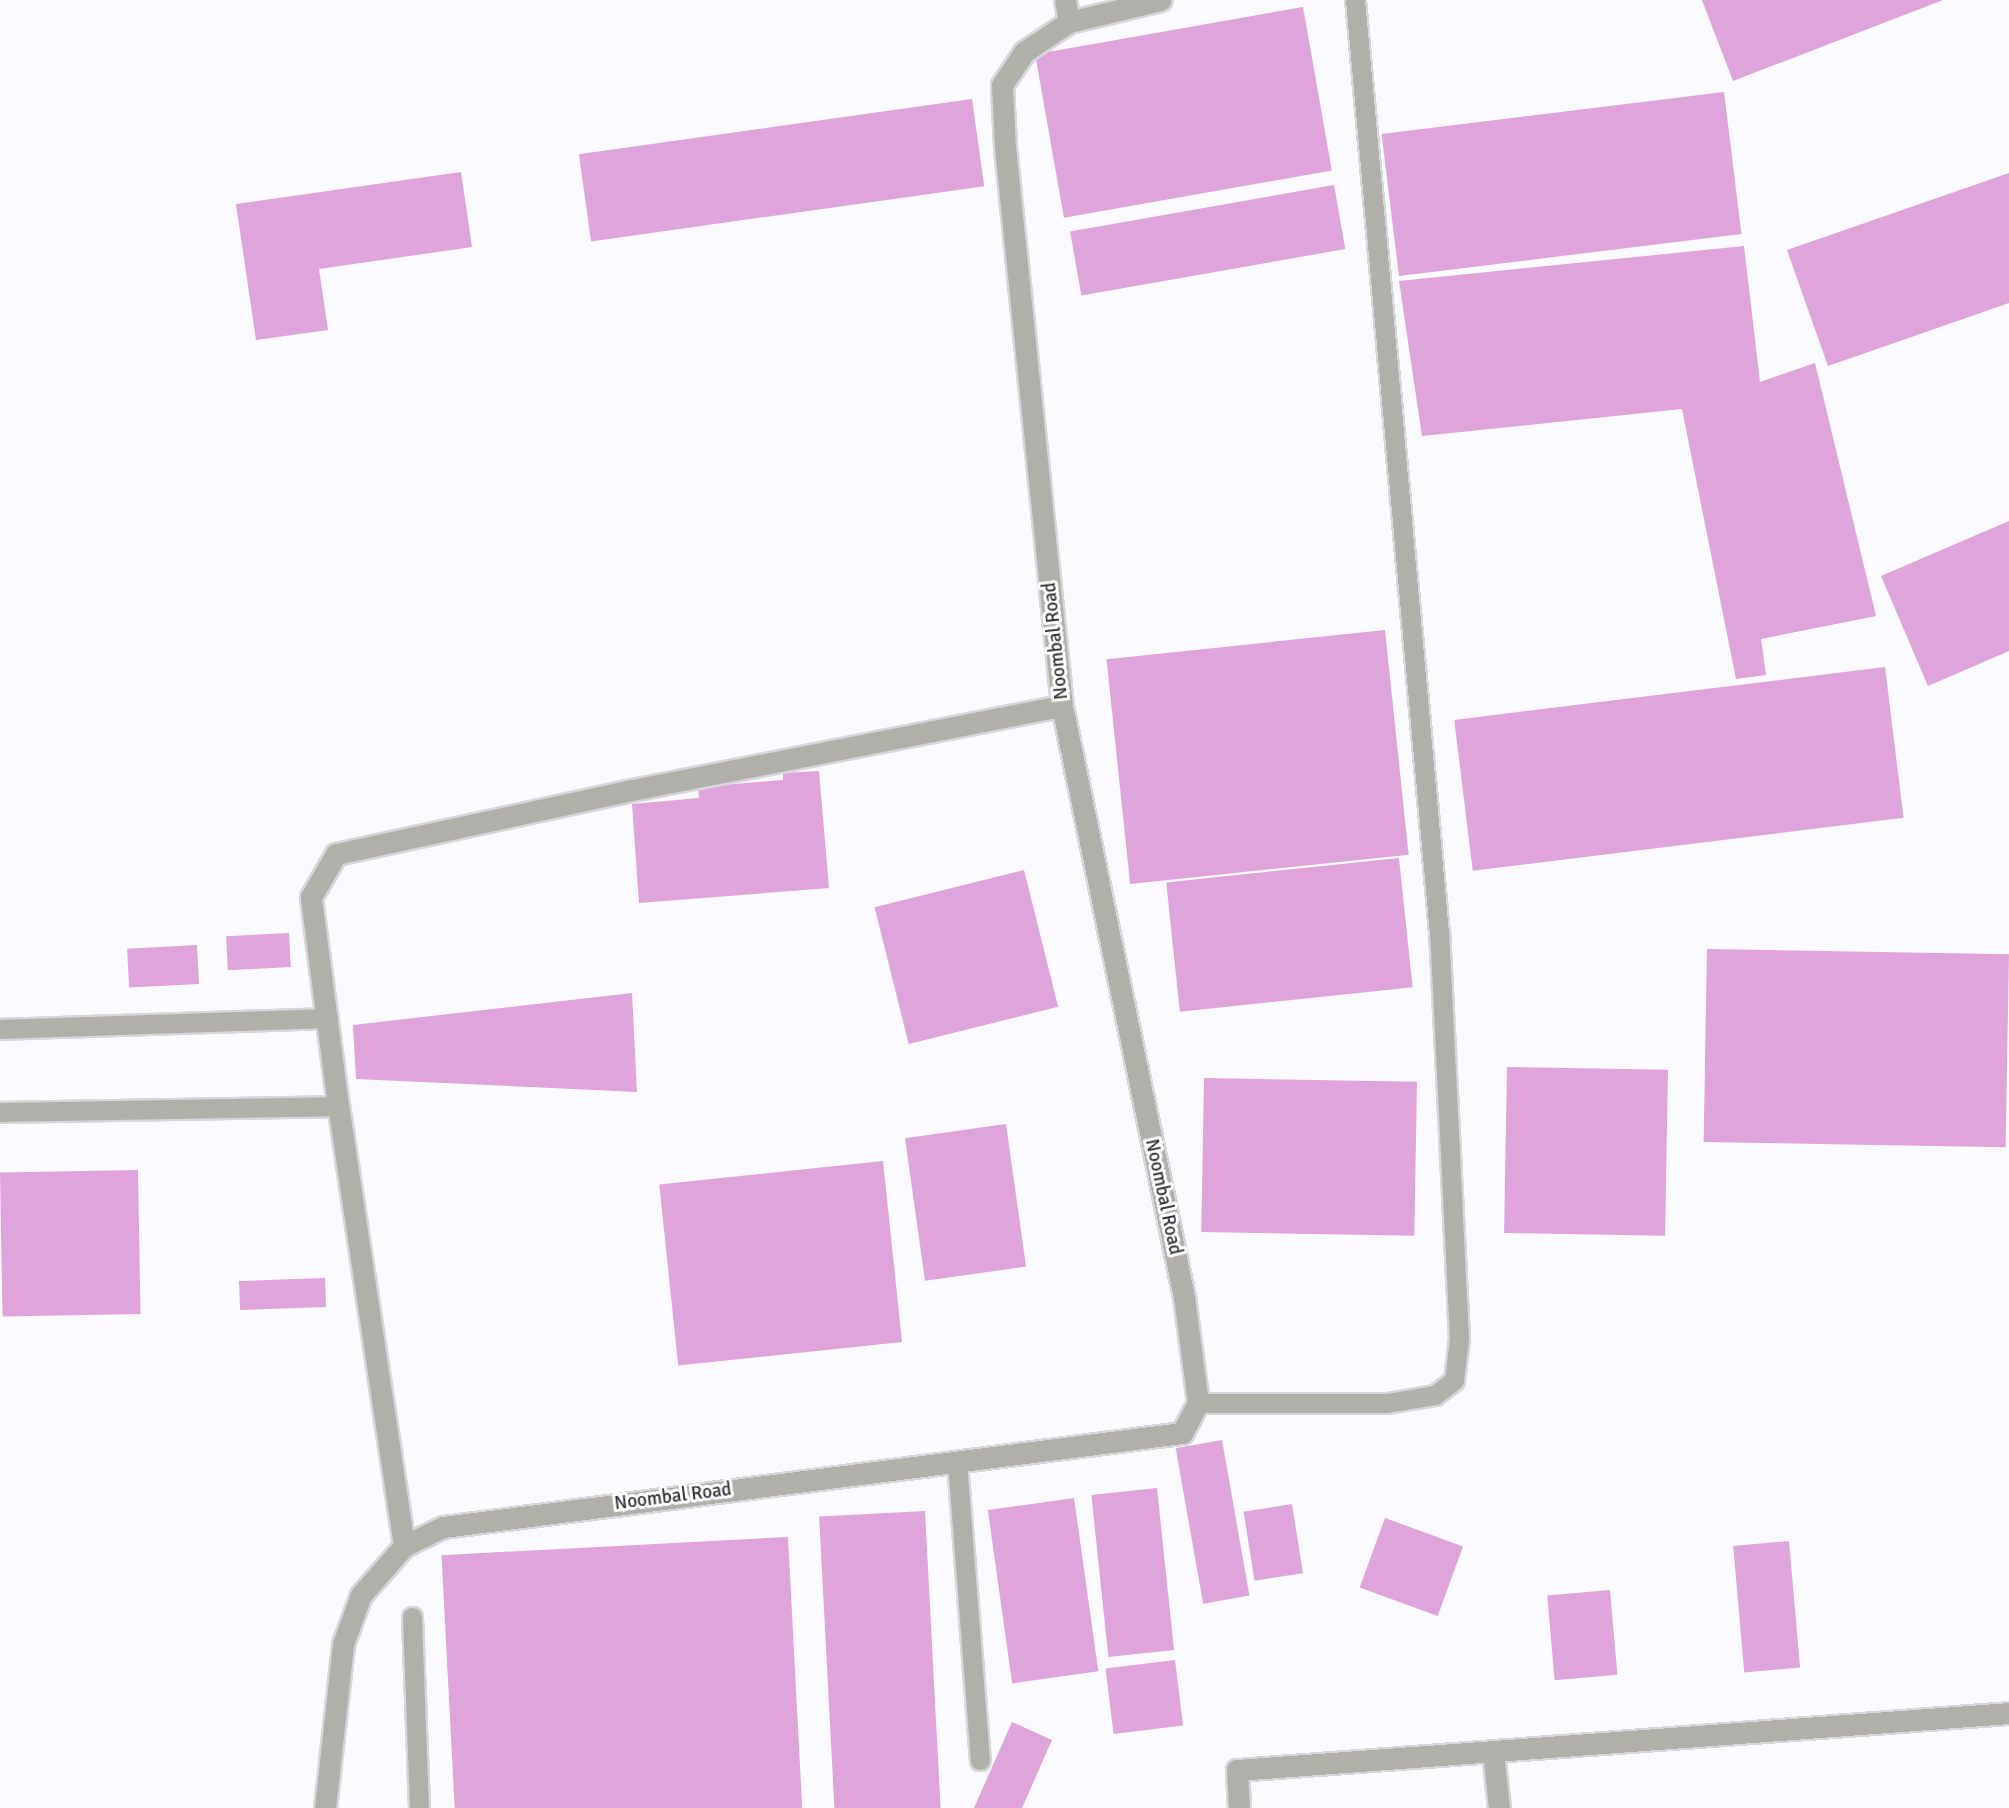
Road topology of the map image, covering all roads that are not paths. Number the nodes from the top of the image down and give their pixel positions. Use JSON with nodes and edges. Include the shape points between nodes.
{"nodes":[{"id":1,"x":1065,"y":0,"type":"edge"},
{"id":2,"x":1160,"y":0,"type":"edge"},
{"id":3,"x":1355,"y":0,"type":"edge"},
{"id":4,"x":1069,"y":22,"type":"junction"},
{"id":5,"x":1062,"y":706,"type":"junction"},
{"id":6,"x":328,"y":1018,"type":"junction"},
{"id":7,"x":0,"y":1030,"type":"edge"},
{"id":8,"x":338,"y":1105,"type":"junction"},
{"id":9,"x":0,"y":1112,"type":"edge"},
{"id":10,"x":1198,"y":1403,"type":"junction"},
{"id":11,"x":957,"y":1462,"type":"junction"},
{"id":12,"x":404,"y":1546,"type":"junction"},
{"id":13,"x":412,"y":1617,"type":"dead end"},
{"id":14,"x":2009,"y":1713,"type":"edge"},
{"id":15,"x":1493,"y":1751,"type":"junction"},
{"id":16,"x":980,"y":1760,"type":"dead end"},
{"id":17,"x":326,"y":1808,"type":"edge"},
{"id":18,"x":419,"y":1808,"type":"edge"},
{"id":19,"x":1239,"y":1808,"type":"edge"},
{"id":20,"x":1499,"y":1808,"type":"edge"}],
"edges":[{"from":1,"to":4,"type":"street"},
{"from":2,"to":4,"type":"street","name":"Noombal Road"},
{"from":3,"to":10,"type":"lane","via":[[1439,933],[1459,1338],[1454,1380],[1435,1395],[1387,1403]]},
{"from":4,"to":5,"type":"street","name":"Noombal Road","via":[[1024,52],[1002,85]]},
{"from":5,"to":6,"type":"street","via":[[627,790],[336,854],[311,897]]},
{"from":5,"to":10,"type":"street","name":"Noombal Road","via":[[1184,1297]]},
{"from":6,"to":7,"type":"lane"},
{"from":6,"to":8,"type":"street"},
{"from":8,"to":9,"type":"lane"},
{"from":8,"to":12,"type":"street"},
{"from":10,"to":11,"type":"street","name":"Noombal Road","via":[[1182,1433]]},
{"from":11,"to":12,"type":"street","name":"Noombal Road","via":[[443,1527]]},
{"from":11,"to":16,"type":"lane"},
{"from":12,"to":17,"type":"street","name":"Noombal Road","via":[[361,1595],[343,1644]]},
{"from":13,"to":18,"type":"lane"},
{"from":14,"to":15,"type":"street"},
{"from":15,"to":19,"type":"street","via":[[1237,1770]]},
{"from":15,"to":20,"type":"street"}]}
